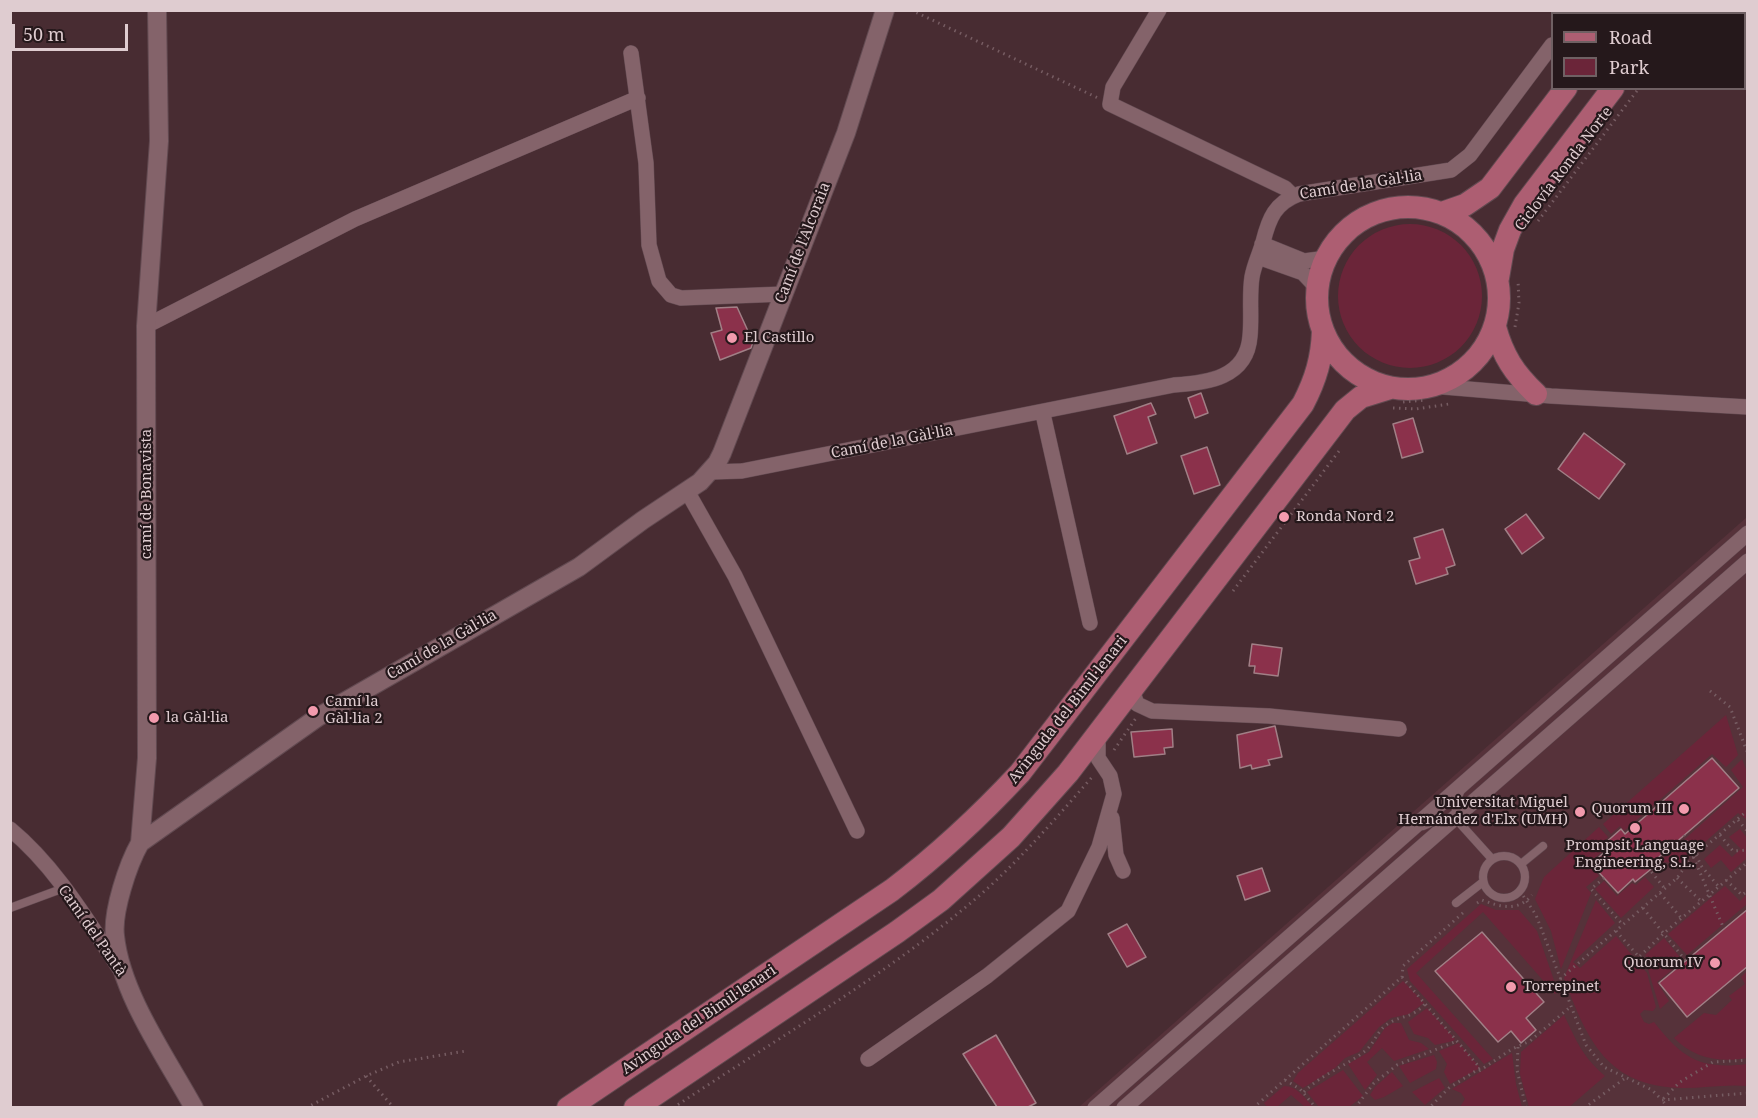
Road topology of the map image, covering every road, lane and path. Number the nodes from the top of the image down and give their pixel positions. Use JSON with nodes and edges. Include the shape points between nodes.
{"nodes":[{"id":1,"x":157,"y":10,"type":"edge"},
{"id":2,"x":885,"y":10,"type":"edge"},
{"id":3,"x":911,"y":10,"type":"edge"},
{"id":4,"x":1159,"y":10,"type":"edge"},
{"id":5,"x":1551,"y":46,"type":"edge"},
{"id":6,"x":631,"y":53,"type":"dead end"},
{"id":7,"x":1564,"y":90,"type":"edge"},
{"id":8,"x":1612,"y":90,"type":"edge"},
{"id":9,"x":1638,"y":90,"type":"edge"},
{"id":10,"x":638,"y":99,"type":"junction"},
{"id":11,"x":1110,"y":104,"type":"junction"},
{"id":12,"x":1293,"y":196,"type":"junction"},
{"id":13,"x":1442,"y":213,"type":"junction"},
{"id":14,"x":1533,"y":228,"type":"dead end"},
{"id":15,"x":1260,"y":251,"type":"junction"},
{"id":16,"x":1327,"y":258,"type":"junction"},
{"id":17,"x":1508,"y":277,"type":"junction"},
{"id":18,"x":1317,"y":288,"type":"junction"},
{"id":19,"x":784,"y":294,"type":"junction"},
{"id":20,"x":146,"y":326,"type":"junction"},
{"id":21,"x":1495,"y":327,"type":"junction"},
{"id":22,"x":1323,"y":331,"type":"junction"},
{"id":23,"x":1505,"y":358,"type":"junction"},
{"id":24,"x":1433,"y":392,"type":"junction"},
{"id":25,"x":1536,"y":394,"type":"junction"},
{"id":26,"x":1390,"y":395,"type":"junction"},
{"id":27,"x":1748,"y":407,"type":"edge"},
{"id":28,"x":1042,"y":414,"type":"junction"},
{"id":29,"x":711,"y":472,"type":"junction"},
{"id":30,"x":687,"y":491,"type":"junction"},
{"id":31,"x":1748,"y":533,"type":"edge"},
{"id":32,"x":1748,"y":561,"type":"edge"},
{"id":33,"x":1090,"y":623,"type":"dead end"},
{"id":34,"x":1132,"y":690,"type":"junction"},
{"id":35,"x":1710,"y":691,"type":"dead end"},
{"id":36,"x":1399,"y":729,"type":"dead end"},
{"id":37,"x":1098,"y":734,"type":"junction"},
{"id":38,"x":1745,"y":745,"type":"edge"},
{"id":39,"x":1748,"y":754,"type":"edge"},
{"id":40,"x":1462,"y":785,"type":"junction"},
{"id":41,"x":1110,"y":809,"type":"junction"},
{"id":42,"x":1748,"y":810,"type":"edge"},
{"id":43,"x":1456,"y":819,"type":"junction"},
{"id":44,"x":1738,"y":820,"type":"junction"},
{"id":45,"x":10,"y":829,"type":"edge"},
{"id":46,"x":857,"y":831,"type":"dead end"},
{"id":47,"x":1748,"y":832,"type":"edge"},
{"id":48,"x":1407,"y":834,"type":"junction"},
{"id":49,"x":1720,"y":835,"type":"junction"},
{"id":50,"x":1684,"y":836,"type":"dead end"},
{"id":51,"x":140,"y":843,"type":"junction"},
{"id":52,"x":1543,"y":846,"type":"dead end"},
{"id":53,"x":1748,"y":850,"type":"edge"},
{"id":54,"x":1694,"y":856,"type":"junction"},
{"id":55,"x":1492,"y":859,"type":"junction"},
{"id":56,"x":1747,"y":863,"type":"edge"},
{"id":57,"x":1521,"y":864,"type":"junction"},
{"id":58,"x":1653,"y":868,"type":"dead end"},
{"id":59,"x":1123,"y":871,"type":"dead end"},
{"id":60,"x":1604,"y":878,"type":"dead end"},
{"id":61,"x":1677,"y":878,"type":"junction"},
{"id":62,"x":1726,"y":880,"type":"junction"},
{"id":63,"x":1484,"y":882,"type":"junction"},
{"id":64,"x":1719,"y":886,"type":"junction"},
{"id":65,"x":64,"y":888,"type":"junction"},
{"id":66,"x":1665,"y":889,"type":"junction"},
{"id":67,"x":1520,"y":891,"type":"junction"},
{"id":68,"x":1748,"y":891,"type":"edge"},
{"id":69,"x":1660,"y":893,"type":"junction"},
{"id":70,"x":1710,"y":894,"type":"junction"},
{"id":71,"x":1532,"y":895,"type":"dead end"},
{"id":72,"x":1527,"y":901,"type":"junction"},
{"id":73,"x":1702,"y":902,"type":"junction"},
{"id":74,"x":1456,"y":903,"type":"dead end"},
{"id":75,"x":10,"y":908,"type":"edge"},
{"id":76,"x":1642,"y":908,"type":"junction"},
{"id":77,"x":1682,"y":919,"type":"junction"},
{"id":78,"x":1623,"y":925,"type":"junction"},
{"id":79,"x":1724,"y":929,"type":"dead end"},
{"id":80,"x":1616,"y":931,"type":"junction"},
{"id":81,"x":1664,"y":933,"type":"junction"},
{"id":82,"x":1686,"y":961,"type":"dead end"},
{"id":83,"x":123,"y":973,"type":"junction"},
{"id":84,"x":1402,"y":977,"type":"junction"},
{"id":85,"x":1560,"y":980,"type":"junction"},
{"id":86,"x":1425,"y":1004,"type":"junction"},
{"id":87,"x":1569,"y":1008,"type":"junction"},
{"id":88,"x":1457,"y":1041,"type":"junction"},
{"id":89,"x":1518,"y":1047,"type":"junction"},
{"id":90,"x":466,"y":1051,"type":"dead end"},
{"id":91,"x":868,"y":1059,"type":"dead end"},
{"id":92,"x":1748,"y":1060,"type":"edge"},
{"id":93,"x":1478,"y":1072,"type":"junction"},
{"id":94,"x":366,"y":1076,"type":"junction"},
{"id":95,"x":1624,"y":1079,"type":"junction"},
{"id":96,"x":1285,"y":1080,"type":"junction"},
{"id":97,"x":1304,"y":1092,"type":"junction"},
{"id":98,"x":1748,"y":1093,"type":"edge"},
{"id":99,"x":1662,"y":1100,"type":"junction"},
{"id":100,"x":194,"y":1107,"type":"edge"},
{"id":101,"x":306,"y":1107,"type":"edge"},
{"id":102,"x":394,"y":1107,"type":"edge"},
{"id":103,"x":568,"y":1107,"type":"edge"},
{"id":104,"x":635,"y":1107,"type":"edge"},
{"id":105,"x":1095,"y":1107,"type":"edge"},
{"id":106,"x":1124,"y":1107,"type":"edge"},
{"id":107,"x":1253,"y":1107,"type":"edge"},
{"id":108,"x":1316,"y":1107,"type":"edge"},
{"id":109,"x":1355,"y":1107,"type":"edge"},
{"id":110,"x":1429,"y":1107,"type":"edge"},
{"id":111,"x":1526,"y":1107,"type":"edge"},
{"id":112,"x":1584,"y":1107,"type":"edge"},
{"id":113,"x":1668,"y":1107,"type":"edge"}],
"edges":[{"from":1,"to":20,"type":"street","name":"camí de Bonavista","via":[[159,141]]},
{"from":2,"to":19,"type":"street","name":"Camí de l'Alcoraia","via":[[846,133]]},
{"from":3,"to":11,"type":"path"},
{"from":4,"to":11,"type":"street","via":[[1113,87]]},
{"from":5,"to":12,"type":"street","name":"Camí de la Gàl·lia","via":[[1470,155],[1451,170]]},
{"from":6,"to":10,"type":"street"},
{"from":7,"to":13,"type":"main road","via":[[1490,188],[1465,206]]},
{"from":8,"to":17,"type":"main road","via":[[1516,218],[1503,249]]},
{"from":9,"to":14,"type":"path","name":"Ciclovía Ronda Norte"},
{"from":10,"to":19,"type":"street","via":[[646,163],[649,245],[659,281],[671,295],[681,298]]},
{"from":10,"to":20,"type":"street","via":[[355,219]]},
{"from":11,"to":12,"type":"street","via":[[1285,188]]},
{"from":12,"to":15,"type":"street","name":"Camí de la Gàl·lia","via":[[1272,212]]},
{"from":13,"to":16,"type":"main road","via":[[1408,207],[1372,215],[1343,235]]},
{"from":13,"to":17,"type":"main road","via":[[1480,242]]},
{"from":15,"to":16,"type":"street","via":[[1304,261]]},
{"from":15,"to":18,"type":"street","via":[[1303,273]]},
{"from":15,"to":28,"type":"street","name":"Camí de la Gàl·lia","via":[[1252,276],[1250,339],[1245,356],[1230,372],[1209,382],[1174,385]]},
{"from":16,"to":18,"type":"main road"},
{"from":17,"to":21,"type":"main road"},
{"from":17,"to":23,"type":"path","via":[[1519,303],[1515,338]]},
{"from":18,"to":22,"type":"main road"},
{"from":19,"to":29,"type":"street","name":"Camí de l'Alcoraia"},
{"from":20,"to":51,"type":"street","name":"camí de Bonavista","via":[[147,758]]},
{"from":21,"to":23,"type":"main road"},
{"from":21,"to":24,"type":"main road","via":[[1483,351]]},
{"from":22,"to":26,"type":"main road","via":[[1340,358]]},
{"from":22,"to":103,"type":"main road","name":"Avinguda del Bimil·lenari","via":[[1317,374],[1303,404],[1001,794],[930,861],[892,890]]},
{"from":23,"to":25,"type":"main road"},
{"from":24,"to":25,"type":"street"},
{"from":24,"to":26,"type":"path"},
{"from":24,"to":26,"type":"main road","via":[[1410,389]]},
{"from":25,"to":27,"type":"street"},
{"from":26,"to":34,"type":"main road","via":[[1361,397],[1345,410]]},
{"from":28,"to":29,"type":"street","name":"Camí de la Gàl·lia","via":[[742,471]]},
{"from":28,"to":33,"type":"street"},
{"from":29,"to":30,"type":"street","name":"Camí de la Gàl·lia"},
{"from":30,"to":46,"type":"street","via":[[735,576]]},
{"from":30,"to":51,"type":"street","name":"Camí de la Gàl·lia","via":[[579,567],[318,717]]},
{"from":31,"to":40,"type":"street"},
{"from":32,"to":43,"type":"street"},
{"from":34,"to":36,"type":"street","via":[[1137,704],[1152,711],[1258,715]]},
{"from":34,"to":37,"type":"main road"},
{"from":35,"to":38,"type":"path","via":[[1730,706]]},
{"from":37,"to":41,"type":"street","via":[[1098,758],[1110,776],[1114,794]]},
{"from":37,"to":104,"type":"main road","via":[[1032,814],[941,900]]},
{"from":38,"to":39,"type":"path"},
{"from":40,"to":43,"type":"lane"},
{"from":40,"to":48,"type":"street"},
{"from":41,"to":59,"type":"street","via":[[1116,855]]},
{"from":41,"to":91,"type":"street","via":[[1099,847],[1068,911],[987,976]]},
{"from":42,"to":44,"type":"path"},
{"from":43,"to":48,"type":"lane","via":[[1442,818]]},
{"from":43,"to":55,"type":"lane"},
{"from":43,"to":106,"type":"street"},
{"from":44,"to":47,"type":"path"},
{"from":44,"to":49,"type":"path"},
{"from":45,"to":65,"type":"street","name":"Camí del Pantà","via":[[26,842]]},
{"from":48,"to":105,"type":"street"},
{"from":49,"to":53,"type":"path","via":[[1732,851]]},
{"from":49,"to":54,"type":"path"},
{"from":50,"to":54,"type":"path"},
{"from":51,"to":83,"type":"street","name":"camí de Bonavista","via":[[118,905],[114,934]]},
{"from":52,"to":57,"type":"lane"},
{"from":54,"to":61,"type":"path"},
{"from":54,"to":64,"type":"path"},
{"from":54,"to":70,"type":"path"},
{"from":55,"to":57,"type":"lane","via":[[1504,855]]},
{"from":55,"to":63,"type":"lane","via":[[1484,869]]},
{"from":56,"to":62,"type":"path"},
{"from":57,"to":67,"type":"lane","via":[[1526,875]]},
{"from":58,"to":66,"type":"path","via":[[1650,870]]},
{"from":60,"to":78,"type":"path","via":[[1591,889]]},
{"from":61,"to":66,"type":"path"},
{"from":61,"to":73,"type":"path"},
{"from":62,"to":64,"type":"path"},
{"from":62,"to":68,"type":"path","via":[[1742,895]]},
{"from":63,"to":67,"type":"lane","via":[[1496,896],[1509,898]]},
{"from":63,"to":74,"type":"lane"},
{"from":64,"to":70,"type":"path"},
{"from":65,"to":75,"type":"lane"},
{"from":65,"to":83,"type":"street","name":"Camí del Pantà"},
{"from":66,"to":69,"type":"path"},
{"from":67,"to":72,"type":"path"},
{"from":69,"to":76,"type":"path"},
{"from":69,"to":77,"type":"path"},
{"from":70,"to":73,"type":"path"},
{"from":70,"to":79,"type":"path"},
{"from":71,"to":72,"type":"path"},
{"from":72,"to":84,"type":"path","via":[[1515,907],[1482,900],[1473,905],[1403,966]]},
{"from":72,"to":85,"type":"path"},
{"from":73,"to":77,"type":"path"},
{"from":76,"to":78,"type":"path"},
{"from":76,"to":81,"type":"path"},
{"from":77,"to":81,"type":"path"},
{"from":78,"to":80,"type":"path"},
{"from":80,"to":81,"type":"path","via":[[1639,957]]},
{"from":80,"to":85,"type":"path"},
{"from":81,"to":82,"type":"path"},
{"from":83,"to":100,"type":"street","name":"Camí del Pantà"},
{"from":84,"to":86,"type":"path"},
{"from":84,"to":96,"type":"path"},
{"from":85,"to":87,"type":"path"},
{"from":86,"to":88,"type":"path"},
{"from":86,"to":97,"type":"path","via":[[1415,1015],[1387,1025],[1364,1052]]},
{"from":87,"to":89,"type":"path"},
{"from":87,"to":95,"type":"path","via":[[1586,1045],[1604,1067]]},
{"from":88,"to":93,"type":"path","via":[[1480,1068]]},
{"from":88,"to":109,"type":"path","via":[[1397,1065],[1374,1083]]},
{"from":89,"to":93,"type":"path"},
{"from":89,"to":111,"type":"path","via":[[1518,1078]]},
{"from":90,"to":94,"type":"path","via":[[399,1062]]},
{"from":92,"to":99,"type":"path","via":[[1713,1062],[1680,1082]]},
{"from":93,"to":110,"type":"path","via":[[1449,1088]]},
{"from":94,"to":101,"type":"path"},
{"from":94,"to":102,"type":"path"},
{"from":95,"to":99,"type":"path","via":[[1652,1090]]},
{"from":95,"to":112,"type":"path"},
{"from":96,"to":97,"type":"path"},
{"from":96,"to":107,"type":"path"},
{"from":97,"to":108,"type":"path"},
{"from":98,"to":99,"type":"path"},
{"from":99,"to":113,"type":"path"}]}
